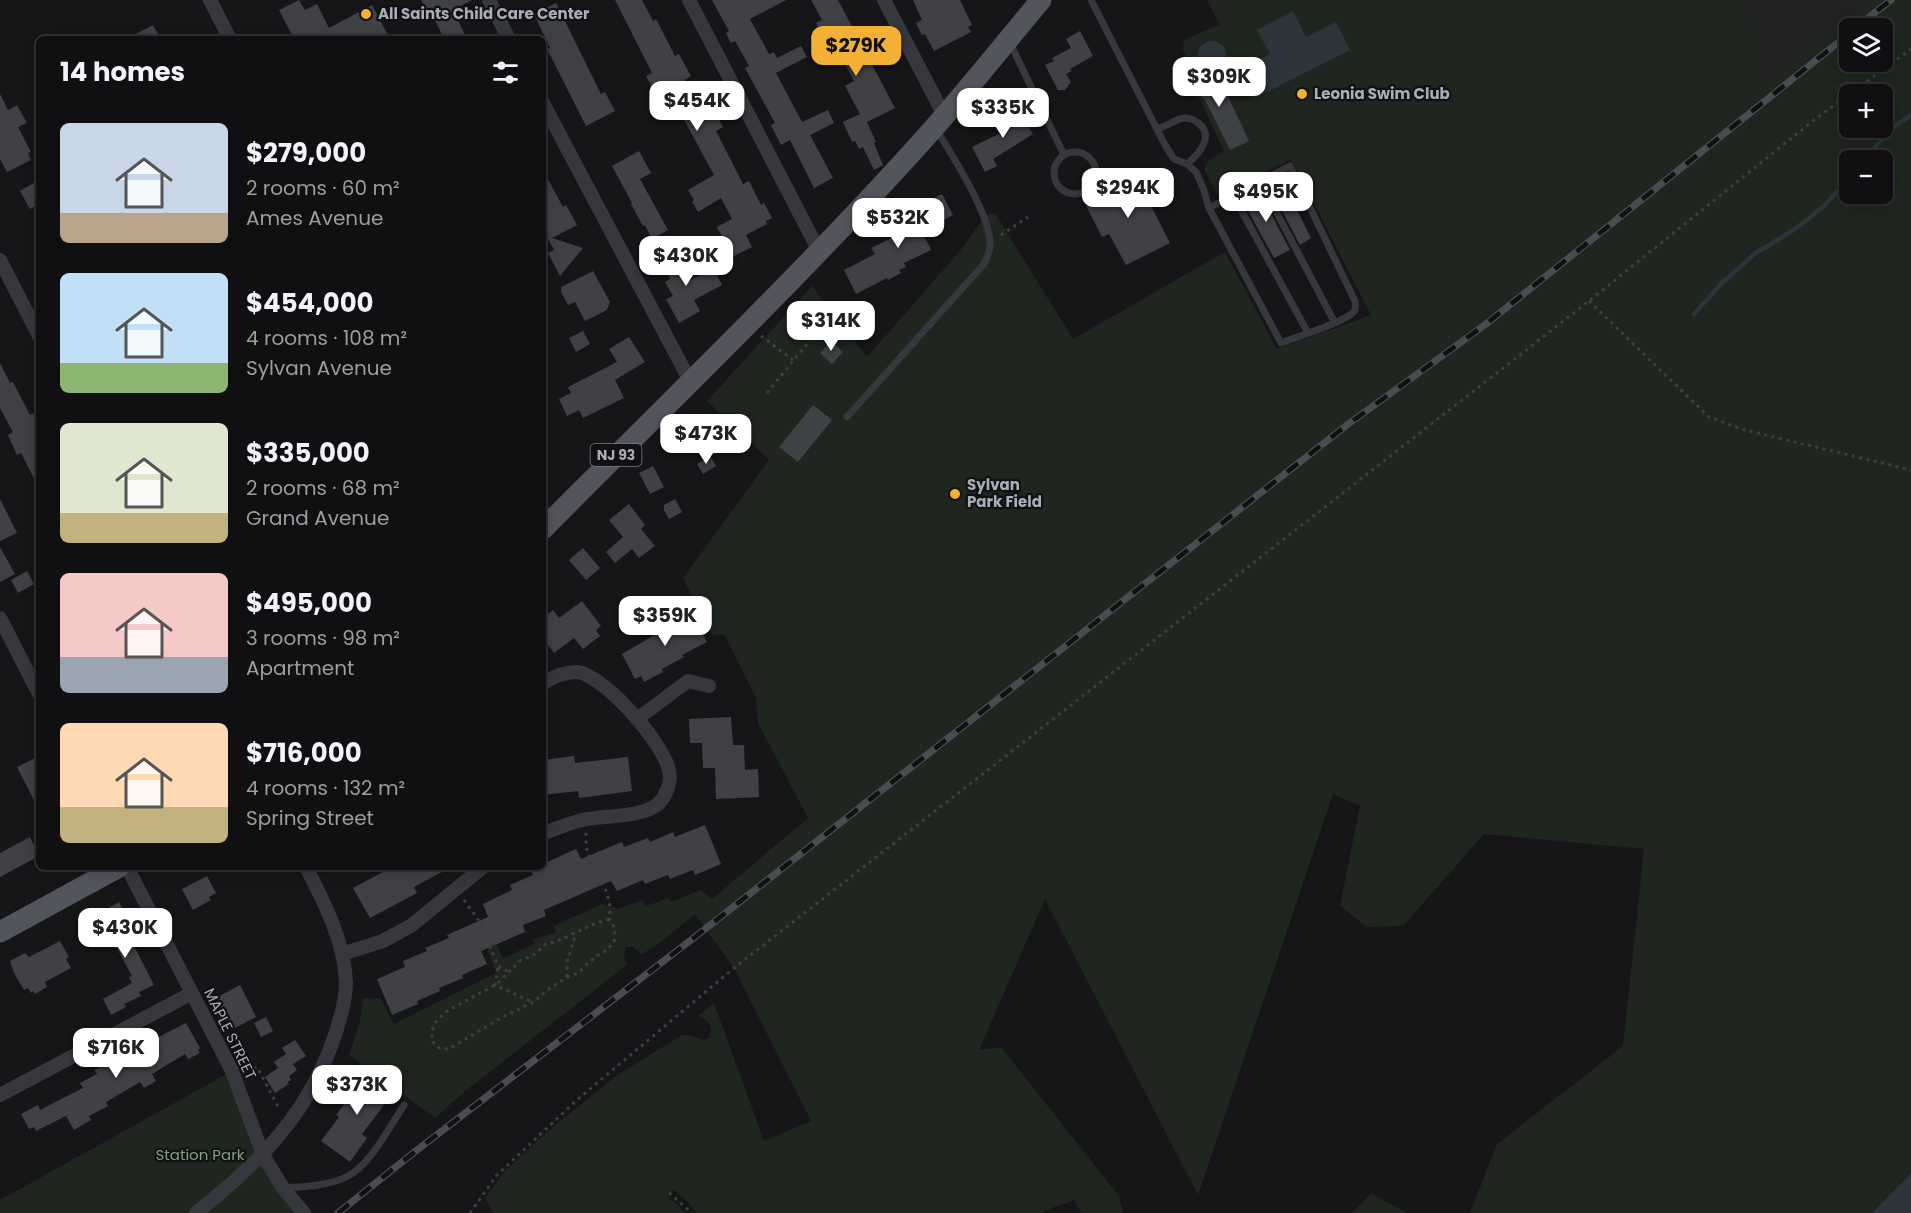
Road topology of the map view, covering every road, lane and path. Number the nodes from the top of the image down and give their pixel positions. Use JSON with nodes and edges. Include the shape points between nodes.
{"nodes":[{"id":1,"x":210,"y":0,"type":"edge"},
{"id":2,"x":489,"y":0,"type":"edge"},
{"id":3,"x":689,"y":0,"type":"edge"},
{"id":4,"x":884,"y":0,"type":"edge"},
{"id":5,"x":1041,"y":0,"type":"edge"},
{"id":6,"x":1090,"y":0,"type":"edge"},
{"id":7,"x":228,"y":36,"type":"edge"},
{"id":8,"x":507,"y":36,"type":"edge"},
{"id":9,"x":1008,"y":39,"type":"junction"},
{"id":10,"x":1911,"y":49,"type":"edge"},
{"id":11,"x":546,"y":109,"type":"edge"},
{"id":12,"x":940,"y":121,"type":"junction"},
{"id":13,"x":1157,"y":128,"type":"junction"},
{"id":14,"x":1064,"y":155,"type":"junction"},
{"id":15,"x":1187,"y":164,"type":"junction"},
{"id":16,"x":1260,"y":181,"type":"junction"},
{"id":17,"x":1233,"y":195,"type":"junction"},
{"id":18,"x":1209,"y":208,"type":"junction"},
{"id":19,"x":1028,"y":217,"type":"dead end"},
{"id":20,"x":1001,"y":235,"type":"dead end"},
{"id":21,"x":819,"y":251,"type":"junction"},
{"id":22,"x":0,"y":260,"type":"edge"},
{"id":23,"x":1589,"y":301,"type":"junction"},
{"id":24,"x":34,"y":312,"type":"edge"},
{"id":25,"x":824,"y":323,"type":"dead end"},
{"id":26,"x":1335,"y":323,"type":"junction"},
{"id":27,"x":1308,"y":333,"type":"junction"},
{"id":28,"x":775,"y":346,"type":"dead end"},
{"id":29,"x":794,"y":360,"type":"junction"},
{"id":30,"x":690,"y":381,"type":"junction"},
{"id":31,"x":767,"y":393,"type":"dead end"},
{"id":32,"x":847,"y":417,"type":"dead end"},
{"id":33,"x":1911,"y":470,"type":"edge"},
{"id":34,"x":546,"y":527,"type":"edge"},
{"id":35,"x":0,"y":618,"type":"edge"},
{"id":36,"x":546,"y":681,"type":"edge"},
{"id":37,"x":709,"y":686,"type":"dead end"},
{"id":38,"x":36,"y":688,"type":"edge"},
{"id":39,"x":637,"y":719,"type":"junction"},
{"id":40,"x":584,"y":820,"type":"junction"},
{"id":41,"x":546,"y":832,"type":"edge"},
{"id":42,"x":114,"y":870,"type":"edge"},
{"id":43,"x":129,"y":870,"type":"edge"},
{"id":44,"x":310,"y":870,"type":"edge"},
{"id":45,"x":479,"y":870,"type":"edge"},
{"id":46,"x":455,"y":889,"type":"junction"},
{"id":47,"x":609,"y":919,"type":"junction"},
{"id":48,"x":0,"y":932,"type":"edge"},
{"id":49,"x":576,"y":933,"type":"junction"},
{"id":50,"x":342,"y":954,"type":"junction"},
{"id":51,"x":498,"y":966,"type":"junction"},
{"id":52,"x":510,"y":971,"type":"junction"},
{"id":53,"x":567,"y":977,"type":"junction"},
{"id":54,"x":495,"y":985,"type":"junction"},
{"id":55,"x":192,"y":993,"type":"junction"},
{"id":56,"x":530,"y":1002,"type":"junction"},
{"id":57,"x":234,"y":1077,"type":"junction"},
{"id":58,"x":0,"y":1095,"type":"edge"},
{"id":59,"x":404,"y":1105,"type":"dead end"},
{"id":60,"x":288,"y":1124,"type":"junction"},
{"id":61,"x":263,"y":1155,"type":"junction"},
{"id":62,"x":283,"y":1188,"type":"junction"},
{"id":63,"x":669,"y":1193,"type":"dead end"},
{"id":64,"x":195,"y":1213,"type":"edge"},
{"id":65,"x":304,"y":1213,"type":"edge"},
{"id":66,"x":470,"y":1213,"type":"edge"},
{"id":67,"x":692,"y":1213,"type":"edge"}],
"edges":[{"from":1,"to":7,"type":"street"},
{"from":2,"to":8,"type":"street"},
{"from":3,"to":21,"type":"street"},
{"from":4,"to":12,"type":"street"},
{"from":5,"to":9,"type":"main road","number":"NJ 93"},
{"from":6,"to":13,"type":"lane"},
{"from":9,"to":12,"type":"main road","number":"NJ 93"},
{"from":9,"to":14,"type":"lane"},
{"from":10,"to":23,"type":"path","via":[[1814,120]]},
{"from":11,"to":30,"type":"street"},
{"from":12,"to":21,"type":"main road","number":"NJ 93"},
{"from":12,"to":32,"type":"lane","via":[[988,229],[988,254],[984,264]]},
{"from":13,"to":15,"type":"lane","via":[[1174,159]]},
{"from":13,"to":15,"type":"lane","via":[[1184,118],[1201,124],[1206,137],[1202,149]]},
{"from":14,"to":14,"type":"lane","via":[[1055,165],[1057,185],[1068,193],[1088,190],[1096,178],[1095,164],[1085,154]]},
{"from":15,"to":18,"type":"lane","via":[[1196,172]]},
{"from":16,"to":17,"type":"lane"},
{"from":16,"to":26,"type":"lane"},
{"from":16,"to":26,"type":"lane","via":[[1290,166],[1355,301],[1353,313]]},
{"from":17,"to":18,"type":"lane"},
{"from":17,"to":27,"type":"lane"},
{"from":18,"to":27,"type":"lane","via":[[1281,343]]},
{"from":19,"to":20,"type":"path"},
{"from":21,"to":30,"type":"main road","number":"NJ 93"},
{"from":22,"to":24,"type":"street"},
{"from":23,"to":33,"type":"path","via":[[1709,417],[1742,429]]},
{"from":23,"to":66,"type":"path","via":[[734,968],[578,1100],[497,1175]]},
{"from":25,"to":29,"type":"path"},
{"from":26,"to":27,"type":"lane"},
{"from":28,"to":29,"type":"path"},
{"from":29,"to":31,"type":"path"},
{"from":30,"to":34,"type":"main road","number":"NJ 93"},
{"from":35,"to":38,"type":"street"},
{"from":36,"to":39,"type":"street","via":[[577,672],[594,678],[617,695]]},
{"from":37,"to":39,"type":"street","via":[[688,681]]},
{"from":39,"to":40,"type":"street","via":[[669,770],[670,780],[662,799],[646,811]]},
{"from":40,"to":41,"type":"street"},
{"from":40,"to":47,"type":"path","via":[[589,857],[607,891]]},
{"from":42,"to":48,"type":"main road"},
{"from":43,"to":55,"type":"street","name":"MAPLE STREET"},
{"from":44,"to":50,"type":"street"},
{"from":45,"to":46,"type":"street"},
{"from":46,"to":50,"type":"street","via":[[412,925],[383,941]]},
{"from":46,"to":51,"type":"path","via":[[479,921]]},
{"from":47,"to":49,"type":"path"},
{"from":47,"to":53,"type":"path","via":[[615,936],[610,947],[578,973]]},
{"from":49,"to":52,"type":"path","via":[[546,944]]},
{"from":49,"to":53,"type":"path","via":[[567,962]]},
{"from":50,"to":60,"type":"street","via":[[346,984],[342,1014],[313,1086]]},
{"from":51,"to":52,"type":"path"},
{"from":51,"to":54,"type":"path"},
{"from":52,"to":54,"type":"path"},
{"from":53,"to":56,"type":"path"},
{"from":54,"to":56,"type":"path"},
{"from":54,"to":56,"type":"path","via":[[447,1011],[432,1030],[435,1045],[449,1049]]},
{"from":55,"to":57,"type":"street","name":"MAPLE STREET"},
{"from":55,"to":58,"type":"street"},
{"from":57,"to":60,"type":"path","via":[[257,1067]]},
{"from":57,"to":61,"type":"street","name":"MAPLE STREET"},
{"from":59,"to":62,"type":"lane","via":[[372,1152],[349,1176]]},
{"from":60,"to":61,"type":"street"},
{"from":61,"to":62,"type":"street","name":"MAPLE STREET"},
{"from":61,"to":64,"type":"street"},
{"from":62,"to":65,"type":"street","name":"MAPLE STREET"},
{"from":63,"to":67,"type":"path"}]}
